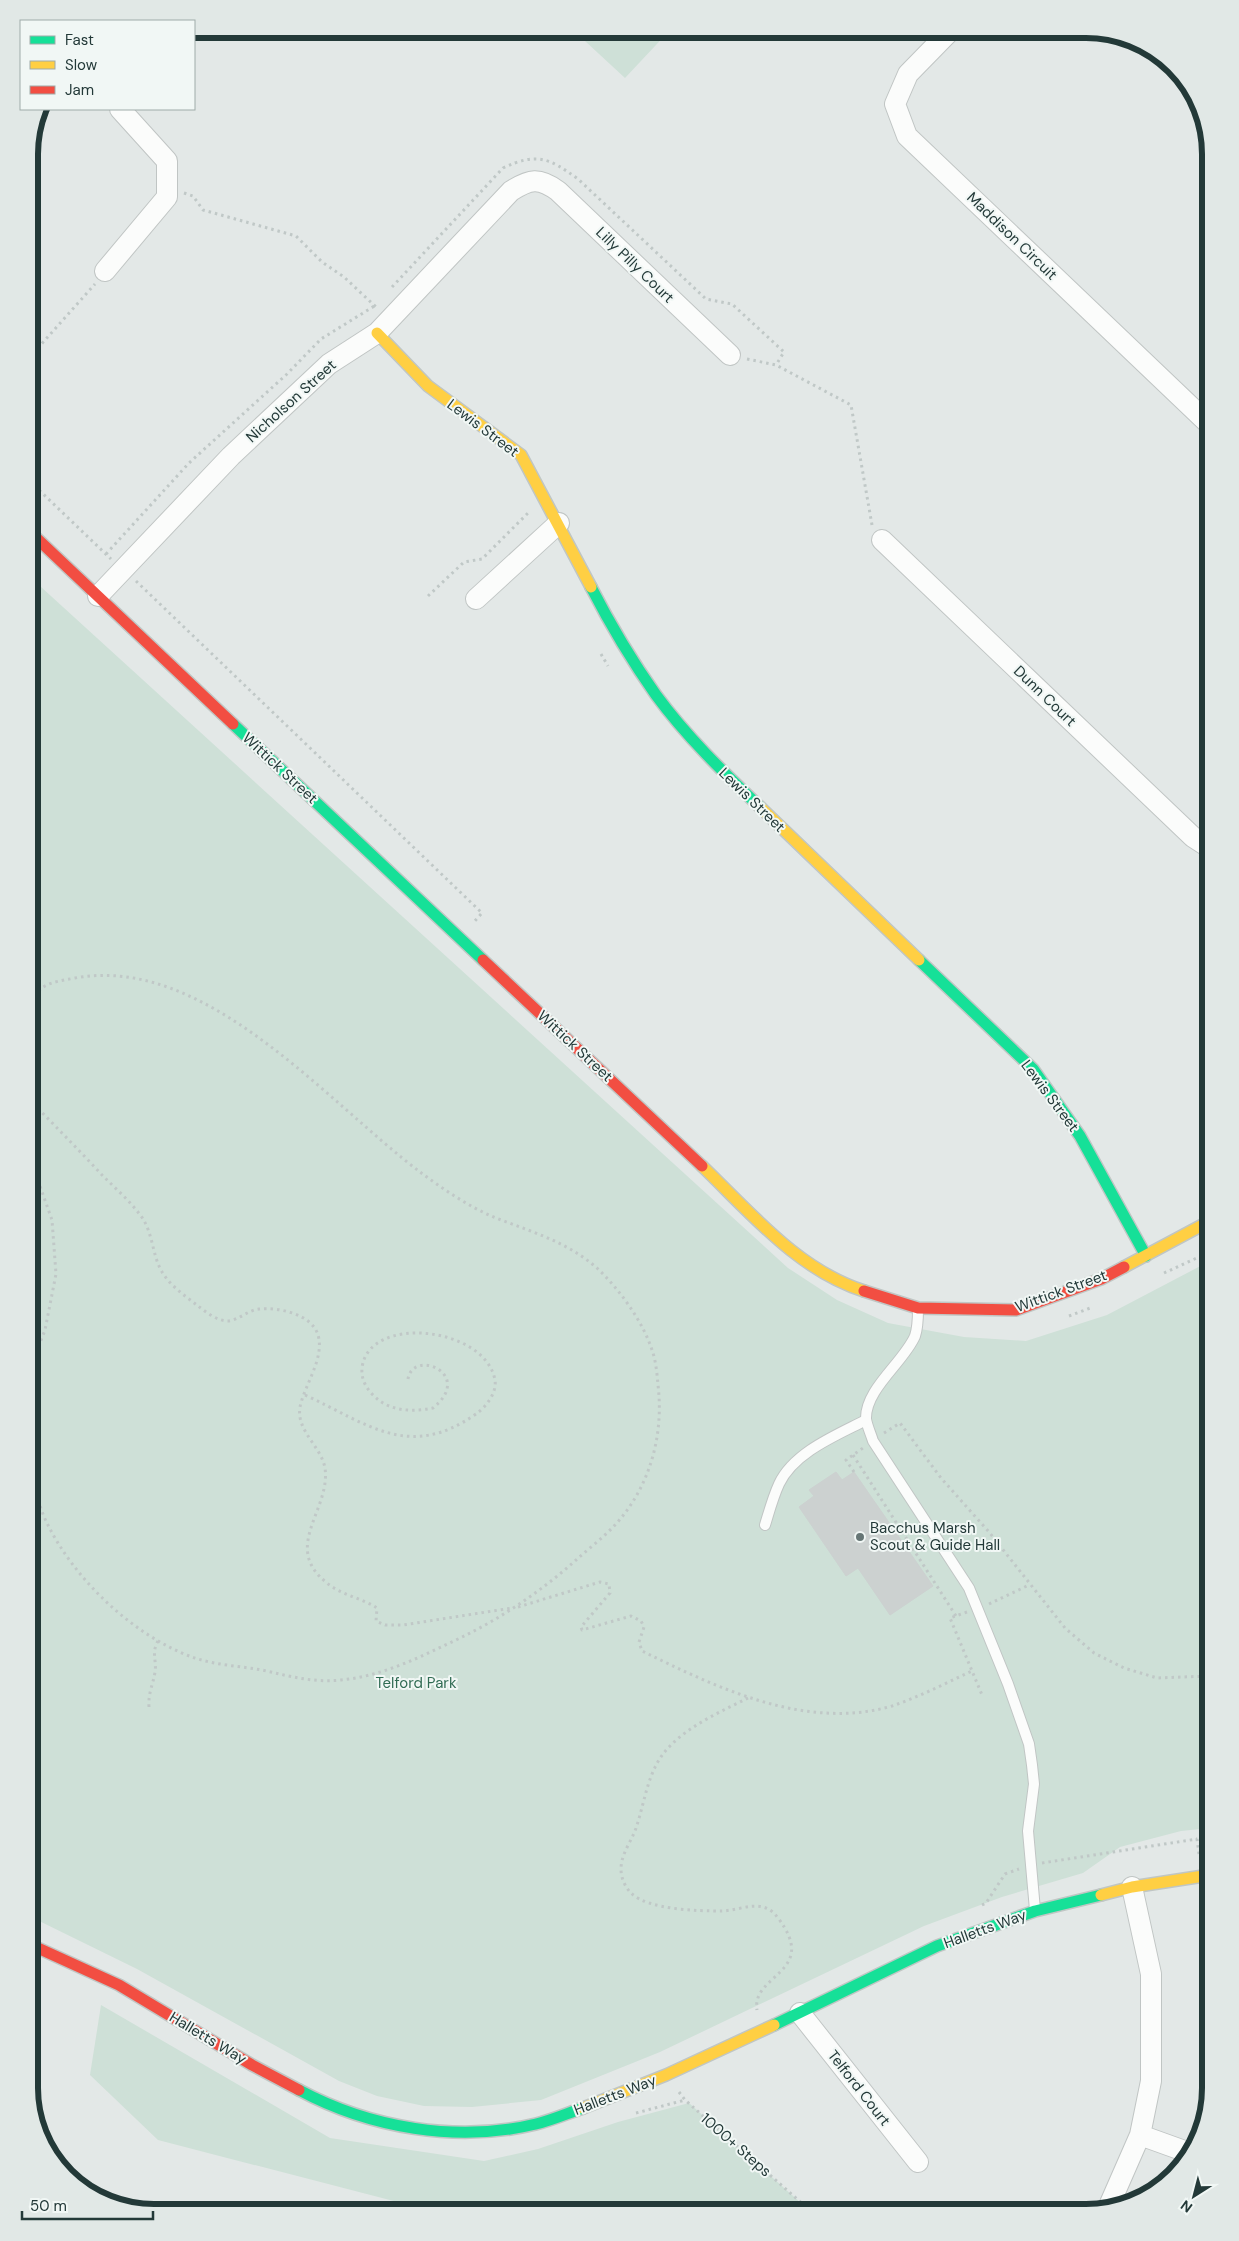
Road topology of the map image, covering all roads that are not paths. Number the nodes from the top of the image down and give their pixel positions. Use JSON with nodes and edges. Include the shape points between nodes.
{"nodes":[{"id":1,"x":943,"y":38,"type":"edge"},
{"id":2,"x":121,"y":110,"type":"edge"},
{"id":3,"x":537,"y":181,"type":"joint"},
{"id":4,"x":105,"y":271,"type":"road end"},
{"id":5,"x":384,"y":326,"type":"junction"},
{"id":6,"x":730,"y":355,"type":"road end"},
{"id":7,"x":1202,"y":417,"type":"edge"},
{"id":8,"x":559,"y":523,"type":"junction"},
{"id":9,"x":38,"y":539,"type":"edge"},
{"id":10,"x":882,"y":540,"type":"road end"},
{"id":11,"x":98,"y":596,"type":"junction"},
{"id":12,"x":476,"y":599,"type":"dead end"},
{"id":13,"x":1202,"y":843,"type":"edge"},
{"id":14,"x":1202,"y":1225,"type":"edge"},
{"id":15,"x":1146,"y":1256,"type":"junction"},
{"id":16,"x":918,"y":1308,"type":"junction"},
{"id":17,"x":866,"y":1420,"type":"junction"},
{"id":18,"x":765,"y":1525,"type":"dead end"},
{"id":19,"x":1202,"y":1876,"type":"edge"},
{"id":20,"x":1132,"y":1886,"type":"junction"},
{"id":21,"x":1035,"y":1911,"type":"junction"},
{"id":22,"x":38,"y":1948,"type":"edge"},
{"id":23,"x":800,"y":2013,"type":"junction"},
{"id":24,"x":1140,"y":2135,"type":"junction"},
{"id":25,"x":1182,"y":2150,"type":"edge"},
{"id":26,"x":918,"y":2162,"type":"dead end"},
{"id":27,"x":1111,"y":2201,"type":"edge"}],
"edges":[{"from":1,"to":7,"type":"street","name":"Maddison Circuit","via":[[908,74],[895,104],[907,136]]},
{"from":2,"to":4,"type":"street","via":[[168,161],[167,197]]},
{"from":3,"to":5,"type":"street","name":"Nicholson Street","via":[[524,182],[511,192]]},
{"from":3,"to":6,"type":"street","name":"Lilly Pilly Court","via":[[546,182],[558,191]]},
{"from":5,"to":8,"type":"street","name":"Lewis Street","via":[[428,386],[521,455]]},
{"from":5,"to":11,"type":"street","name":"Nicholson Street","via":[[329,364],[231,456]]},
{"from":8,"to":12,"type":"street"},
{"from":8,"to":15,"type":"street","name":"Lewis Street","via":[[607,618],[657,696],[720,770],[1033,1069],[1080,1136]]},
{"from":9,"to":11,"type":"street","name":"Wittick Street"},
{"from":10,"to":13,"type":"street","name":"Dunn Court"},
{"from":11,"to":16,"type":"street","name":"Wittick Street","via":[[800,1259],[842,1284]]},
{"from":14,"to":15,"type":"street","name":"Wittick Street"},
{"from":15,"to":16,"type":"street","name":"Wittick Street","via":[[1101,1279],[1016,1310]]},
{"from":16,"to":17,"type":"lane","via":[[914,1338],[874,1394]]},
{"from":17,"to":18,"type":"lane","via":[[792,1466],[779,1483]]},
{"from":17,"to":21,"type":"lane","via":[[873,1441],[969,1588],[1008,1684],[1032,1765],[1034,1784],[1028,1831]]},
{"from":19,"to":20,"type":"street","name":"Halletts Way"},
{"from":20,"to":21,"type":"street","name":"Halletts Way"},
{"from":20,"to":24,"type":"street","via":[[1152,1974],[1151,2081]]},
{"from":21,"to":23,"type":"street","name":"Halletts Way","via":[[937,1946]]},
{"from":22,"to":23,"type":"street","name":"Halletts Way","via":[[119,1986],[330,2107],[399,2127],[475,2133],[536,2124],[666,2074]]},
{"from":23,"to":26,"type":"street","name":"Telford Court"},
{"from":24,"to":25,"type":"street"},
{"from":24,"to":27,"type":"street"}]}
